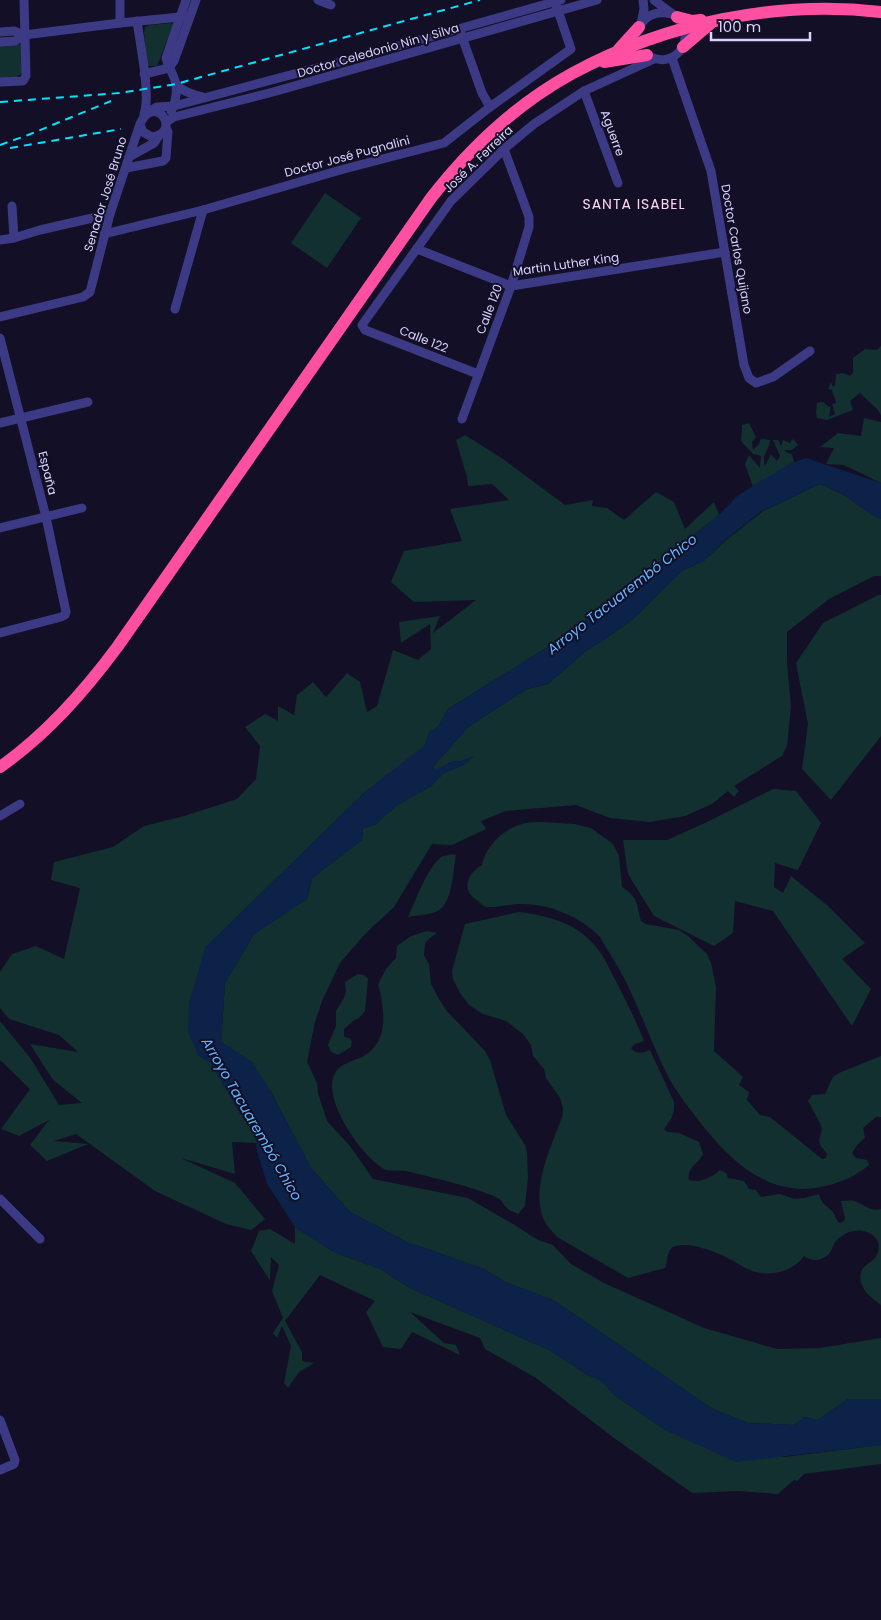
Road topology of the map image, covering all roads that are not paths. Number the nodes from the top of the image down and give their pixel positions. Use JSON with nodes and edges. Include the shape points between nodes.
{"nodes":[{"id":1,"x":24,"y":0,"type":"edge"},
{"id":2,"x":120,"y":0,"type":"edge"},
{"id":3,"x":186,"y":0,"type":"edge"},
{"id":4,"x":196,"y":0,"type":"edge"},
{"id":5,"x":318,"y":0,"type":"edge"},
{"id":6,"x":597,"y":0,"type":"edge"},
{"id":7,"x":643,"y":0,"type":"edge"},
{"id":8,"x":654,"y":0,"type":"edge"},
{"id":9,"x":558,"y":1,"type":"edge"},
{"id":10,"x":331,"y":5,"type":"dead end"},
{"id":11,"x":558,"y":11,"type":"junction"},
{"id":12,"x":881,"y":12,"type":"edge"},
{"id":13,"x":185,"y":16,"type":"junction"},
{"id":14,"x":674,"y":16,"type":"junction"},
{"id":15,"x":716,"y":20,"type":"junction"},
{"id":16,"x":137,"y":21,"type":"junction"},
{"id":17,"x":120,"y":23,"type":"junction"},
{"id":18,"x":640,"y":26,"type":"junction"},
{"id":19,"x":684,"y":28,"type":"junction"},
{"id":20,"x":460,"y":29,"type":"junction"},
{"id":21,"x":0,"y":32,"type":"edge"},
{"id":22,"x":24,"y":35,"type":"junction"},
{"id":23,"x":463,"y":39,"type":"junction"},
{"id":24,"x":0,"y":42,"type":"edge"},
{"id":25,"x":639,"y":43,"type":"junction"},
{"id":26,"x":684,"y":47,"type":"junction"},
{"id":27,"x":615,"y":52,"type":"junction"},
{"id":28,"x":374,"y":53,"type":"junction"},
{"id":29,"x":651,"y":57,"type":"junction"},
{"id":30,"x":672,"y":58,"type":"junction"},
{"id":31,"x":376,"y":63,"type":"junction"},
{"id":32,"x":592,"y":64,"type":"junction"},
{"id":33,"x":168,"y":68,"type":"junction"},
{"id":34,"x":144,"y":74,"type":"junction"},
{"id":35,"x":271,"y":81,"type":"junction"},
{"id":36,"x":0,"y":82,"type":"edge"},
{"id":37,"x":176,"y":85,"type":"junction"},
{"id":38,"x":584,"y":91,"type":"junction"},
{"id":39,"x":273,"y":92,"type":"junction"},
{"id":40,"x":206,"y":97,"type":"junction"},
{"id":41,"x":174,"y":106,"type":"junction"},
{"id":42,"x":490,"y":107,"type":"junction"},
{"id":43,"x":146,"y":113,"type":"junction"},
{"id":44,"x":166,"y":123,"type":"junction"},
{"id":45,"x":140,"y":124,"type":"junction"},
{"id":46,"x":158,"y":137,"type":"junction"},
{"id":47,"x":504,"y":150,"type":"junction"},
{"id":48,"x":129,"y":157,"type":"junction"},
{"id":49,"x":126,"y":168,"type":"junction"},
{"id":50,"x":618,"y":183,"type":"dead end"},
{"id":51,"x":12,"y":206,"type":"dead end"},
{"id":52,"x":202,"y":210,"type":"junction"},
{"id":53,"x":110,"y":214,"type":"junction"},
{"id":54,"x":104,"y":234,"type":"junction"},
{"id":55,"x":14,"y":238,"type":"junction"},
{"id":56,"x":0,"y":240,"type":"edge"},
{"id":57,"x":417,"y":249,"type":"junction"},
{"id":58,"x":725,"y":252,"type":"junction"},
{"id":59,"x":511,"y":286,"type":"junction"},
{"id":60,"x":175,"y":309,"type":"dead end"},
{"id":61,"x":0,"y":317,"type":"edge"},
{"id":62,"x":362,"y":325,"type":"joint"},
{"id":63,"x":0,"y":338,"type":"edge"},
{"id":64,"x":810,"y":351,"type":"dead end"},
{"id":65,"x":478,"y":374,"type":"junction"},
{"id":66,"x":88,"y":402,"type":"dead end"},
{"id":67,"x":21,"y":418,"type":"junction"},
{"id":68,"x":462,"y":419,"type":"dead end"},
{"id":69,"x":0,"y":423,"type":"edge"},
{"id":70,"x":82,"y":508,"type":"dead end"},
{"id":71,"x":46,"y":517,"type":"junction"},
{"id":72,"x":0,"y":528,"type":"edge"},
{"id":73,"x":0,"y":633,"type":"edge"},
{"id":74,"x":0,"y":767,"type":"edge"},
{"id":75,"x":20,"y":804,"type":"dead end"},
{"id":76,"x":0,"y":816,"type":"edge"},
{"id":77,"x":0,"y":1199,"type":"edge"},
{"id":78,"x":40,"y":1239,"type":"dead end"},
{"id":79,"x":0,"y":1420,"type":"edge"},
{"id":80,"x":0,"y":1470,"type":"edge"}],
"edges":[{"from":1,"to":22,"type":"street"},
{"from":2,"to":17,"type":"street"},
{"from":3,"to":13,"type":"street"},
{"from":4,"to":13,"type":"street"},
{"from":5,"to":10,"type":"street"},
{"from":6,"to":11,"type":"street","name":"Doctor Celedonio Nin y Silva"},
{"from":7,"to":18,"type":"street"},
{"from":8,"to":14,"type":"street"},
{"from":9,"to":11,"type":"street"},
{"from":9,"to":20,"type":"street","name":"Doctor Celedonio Nin y Silva"},
{"from":11,"to":23,"type":"street","name":"Doctor Celedonio Nin y Silva"},
{"from":11,"to":42,"type":"street","name":"Doctor José Pugnalini","via":[[571,49]]},
{"from":12,"to":15,"type":"highway","via":[[800,9]]},
{"from":13,"to":16,"type":"street"},
{"from":13,"to":33,"type":"street","via":[[174,61]]},
{"from":14,"to":15,"type":"highway","via":[[692,21]]},
{"from":14,"to":18,"type":"street","via":[[660,12],[649,16]]},
{"from":14,"to":19,"type":"street"},
{"from":15,"to":19,"type":"highway"},
{"from":15,"to":26,"type":"highway"},
{"from":16,"to":17,"type":"street"},
{"from":16,"to":34,"type":"street"},
{"from":17,"to":22,"type":"street"},
{"from":18,"to":25,"type":"street"},
{"from":18,"to":27,"type":"highway"},
{"from":19,"to":25,"type":"highway"},
{"from":19,"to":26,"type":"street"},
{"from":20,"to":23,"type":"street"},
{"from":20,"to":28,"type":"street","name":"Doctor Celedonio Nin y Silva"},
{"from":21,"to":22,"type":"street","via":[[14,31]]},
{"from":22,"to":24,"type":"street","via":[[15,41]]},
{"from":22,"to":36,"type":"street","via":[[26,76],[23,81]]},
{"from":23,"to":31,"type":"street","name":"Doctor Celedonio Nin y Silva"},
{"from":23,"to":42,"type":"street","via":[[482,94]]},
{"from":25,"to":27,"type":"highway"},
{"from":25,"to":29,"type":"street"},
{"from":26,"to":30,"type":"street"},
{"from":27,"to":32,"type":"highway"},
{"from":28,"to":31,"type":"street"},
{"from":28,"to":35,"type":"street","name":"Doctor Celedonio Nin y Silva"},
{"from":29,"to":30,"type":"street"},
{"from":29,"to":32,"type":"highway"},
{"from":29,"to":38,"type":"street","name":"José A. Ferreira"},
{"from":30,"to":58,"type":"street","name":"Doctor Carlos Quijano","via":[[711,171]]},
{"from":31,"to":39,"type":"street","name":"Doctor Celedonio Nin y Silva"},
{"from":32,"to":74,"type":"highway","via":[[551,87],[504,123],[446,179],[90,683],[63,714]]},
{"from":33,"to":34,"type":"street"},
{"from":33,"to":37,"type":"street"},
{"from":34,"to":43,"type":"street"},
{"from":35,"to":39,"type":"street"},
{"from":35,"to":40,"type":"street","name":"Doctor Celedonio Nin y Silva"},
{"from":37,"to":40,"type":"street","via":[[193,95]]},
{"from":37,"to":41,"type":"street"},
{"from":38,"to":47,"type":"street","name":"José A. Ferreira","via":[[534,124]]},
{"from":38,"to":50,"type":"street","name":"Aguerre"},
{"from":39,"to":44,"type":"street","name":"Doctor Celedonio Nin y Silva","via":[[208,107],[174,117]]},
{"from":40,"to":41,"type":"street","name":"Doctor Celedonio Nin y Silva"},
{"from":41,"to":43,"type":"street","name":"Doctor Celedonio Nin y Silva","via":[[157,107]]},
{"from":41,"to":44,"type":"street"},
{"from":42,"to":52,"type":"street","name":"Doctor José Pugnalini","via":[[444,143]]},
{"from":43,"to":44,"type":"street","via":[[156,111]]},
{"from":43,"to":45,"type":"street"},
{"from":44,"to":46,"type":"street"},
{"from":44,"to":49,"type":"street","via":[[166,158]]},
{"from":45,"to":46,"type":"street","via":[[146,135]]},
{"from":45,"to":48,"type":"street","name":"Senador José Bruno"},
{"from":46,"to":48,"type":"street","via":[[154,143]]},
{"from":47,"to":57,"type":"street","name":"José A. Ferreira","via":[[451,201]]},
{"from":47,"to":59,"type":"street","name":"Calle 120","via":[[529,227]]},
{"from":48,"to":49,"type":"street","name":"Senador José Bruno"},
{"from":49,"to":53,"type":"street","name":"Senador José Bruno"},
{"from":51,"to":55,"type":"street"},
{"from":52,"to":54,"type":"street","name":"Doctor José Pugnalini"},
{"from":52,"to":60,"type":"street"},
{"from":53,"to":54,"type":"street","name":"Senador José Bruno"},
{"from":53,"to":55,"type":"street"},
{"from":54,"to":61,"type":"street","name":"Senador José Bruno","via":[[90,292],[83,297]]},
{"from":55,"to":56,"type":"street"},
{"from":57,"to":59,"type":"street","name":"Martin Luther King"},
{"from":57,"to":62,"type":"street","name":"José A. Ferreira"},
{"from":58,"to":59,"type":"street","name":"Martin Luther King"},
{"from":58,"to":64,"type":"street","name":"Doctor Carlos Quijano","via":[[749,378],[756,383],[773,377]]},
{"from":59,"to":65,"type":"street","name":"Calle 120"},
{"from":62,"to":65,"type":"street","name":"Calle 122","via":[[365,330]]},
{"from":63,"to":67,"type":"street","name":"España"},
{"from":65,"to":68,"type":"street","name":"Calle 120"},
{"from":66,"to":67,"type":"street"},
{"from":67,"to":69,"type":"street"},
{"from":67,"to":71,"type":"street","name":"España"},
{"from":70,"to":71,"type":"street"},
{"from":71,"to":72,"type":"street"},
{"from":71,"to":73,"type":"street","name":"España","via":[[65,615]]},
{"from":75,"to":76,"type":"street"},
{"from":77,"to":78,"type":"street"},
{"from":79,"to":80,"type":"street","via":[[15,1460],[14,1464]]}]}
